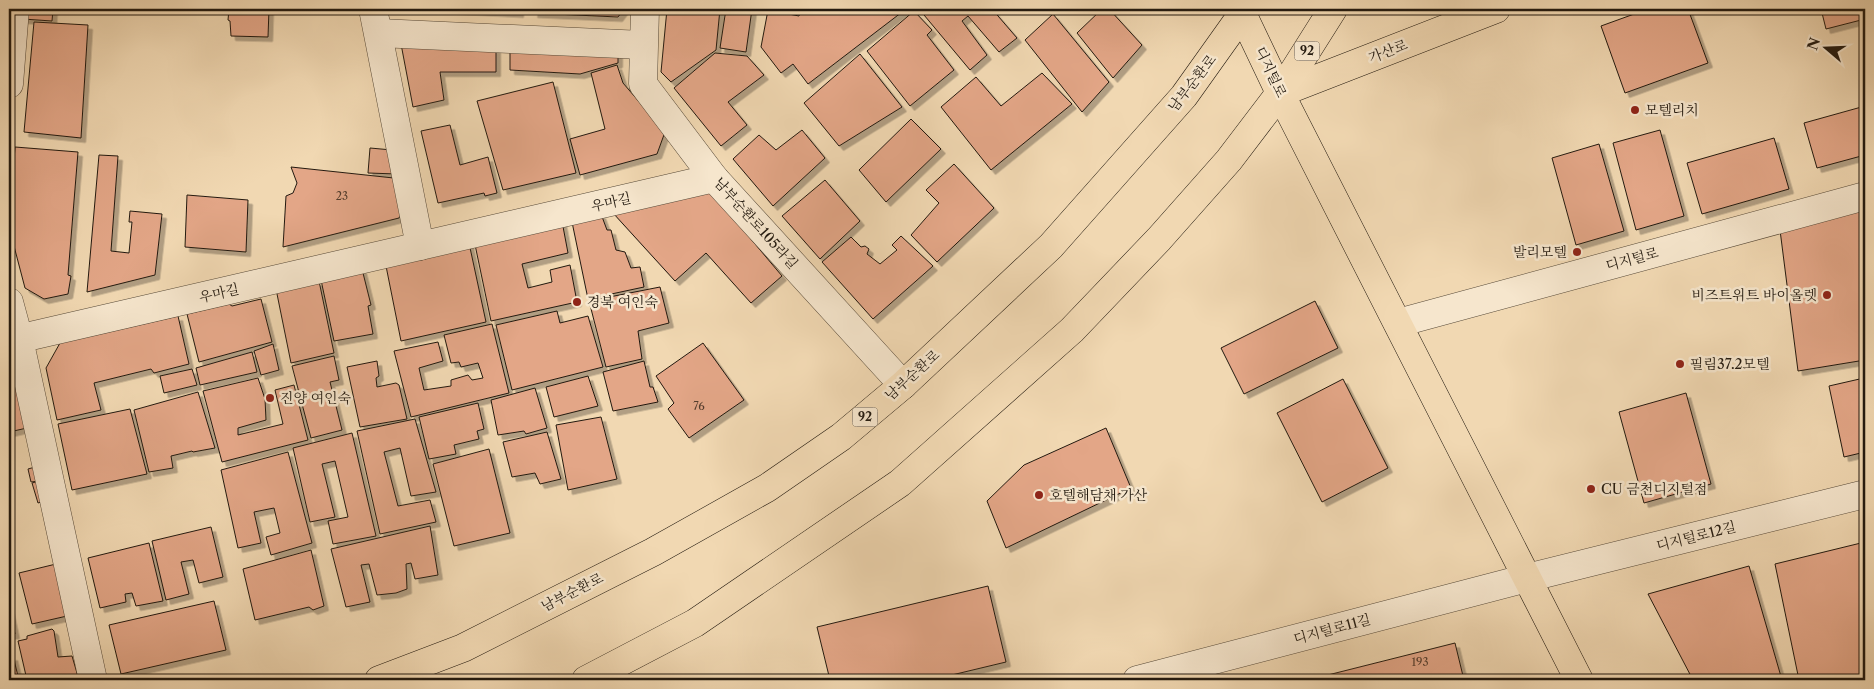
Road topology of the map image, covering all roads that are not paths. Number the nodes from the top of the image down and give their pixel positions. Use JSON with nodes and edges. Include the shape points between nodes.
{"nodes":[{"id":1,"x":15,"y":9,"type":"edge"},
{"id":2,"x":645,"y":9,"type":"edge"},
{"id":3,"x":1333,"y":9,"type":"edge"},
{"id":4,"x":1496,"y":9,"type":"edge"},
{"id":5,"x":1243,"y":11,"type":"edge"},
{"id":6,"x":376,"y":21,"type":"edge"},
{"id":7,"x":643,"y":45,"type":"junction"},
{"id":8,"x":9,"y":84,"type":"edge"},
{"id":9,"x":1280,"y":93,"type":"junction"},
{"id":10,"x":714,"y":178,"type":"junction"},
{"id":11,"x":1865,"y":196,"type":"edge"},
{"id":12,"x":420,"y":246,"type":"junction"},
{"id":13,"x":9,"y":302,"type":"edge"},
{"id":14,"x":1398,"y":323,"type":"junction"},
{"id":15,"x":14,"y":340,"type":"edge"},
{"id":16,"x":903,"y":384,"type":"junction"},
{"id":17,"x":1865,"y":494,"type":"edge"},
{"id":18,"x":1528,"y":578,"type":"junction"},
{"id":19,"x":93,"y":680,"type":"edge"},
{"id":20,"x":379,"y":680,"type":"edge"},
{"id":21,"x":586,"y":680,"type":"edge"},
{"id":22,"x":1138,"y":680,"type":"edge"},
{"id":23,"x":1579,"y":680,"type":"edge"}],
"edges":[{"from":1,"to":8,"type":"street"},
{"from":2,"to":7,"type":"street","name":"남부순환로105라길"},
{"from":3,"to":9,"type":"main road","number":"92"},
{"from":4,"to":9,"type":"main road","name":"가산로"},
{"from":5,"to":9,"type":"main road","name":"디지털로"},
{"from":5,"to":16,"type":"main road","name":"남부순환로","number":"92","via":[[1184,96],[1051,246]]},
{"from":6,"to":7,"type":"street"},
{"from":6,"to":12,"type":"street"},
{"from":7,"to":10,"type":"street","name":"남부순환로105라길","via":[[644,84]]},
{"from":9,"to":14,"type":"main road","name":"디지털로"},
{"from":9,"to":21,"type":"main road","number":"92","via":[[1229,160],[1072,330],[900,483],[695,623]]},
{"from":10,"to":12,"type":"street","name":"우마길"},
{"from":10,"to":16,"type":"street","name":"남부순환로105라길"},
{"from":11,"to":14,"type":"street","name":"디지털로"},
{"from":12,"to":15,"type":"street","name":"우마길"},
{"from":13,"to":15,"type":"street"},
{"from":14,"to":18,"type":"main road","name":"디지털로"},
{"from":15,"to":19,"type":"street"},
{"from":16,"to":20,"type":"main road","name":"남부순환로","number":"92","via":[[841,437],[767,488],[653,552],[462,648]]},
{"from":17,"to":18,"type":"street","name":"디지털로12길"},
{"from":18,"to":22,"type":"street","name":"디지털로11길"},
{"from":18,"to":23,"type":"main road","name":"디지털로"}]}
